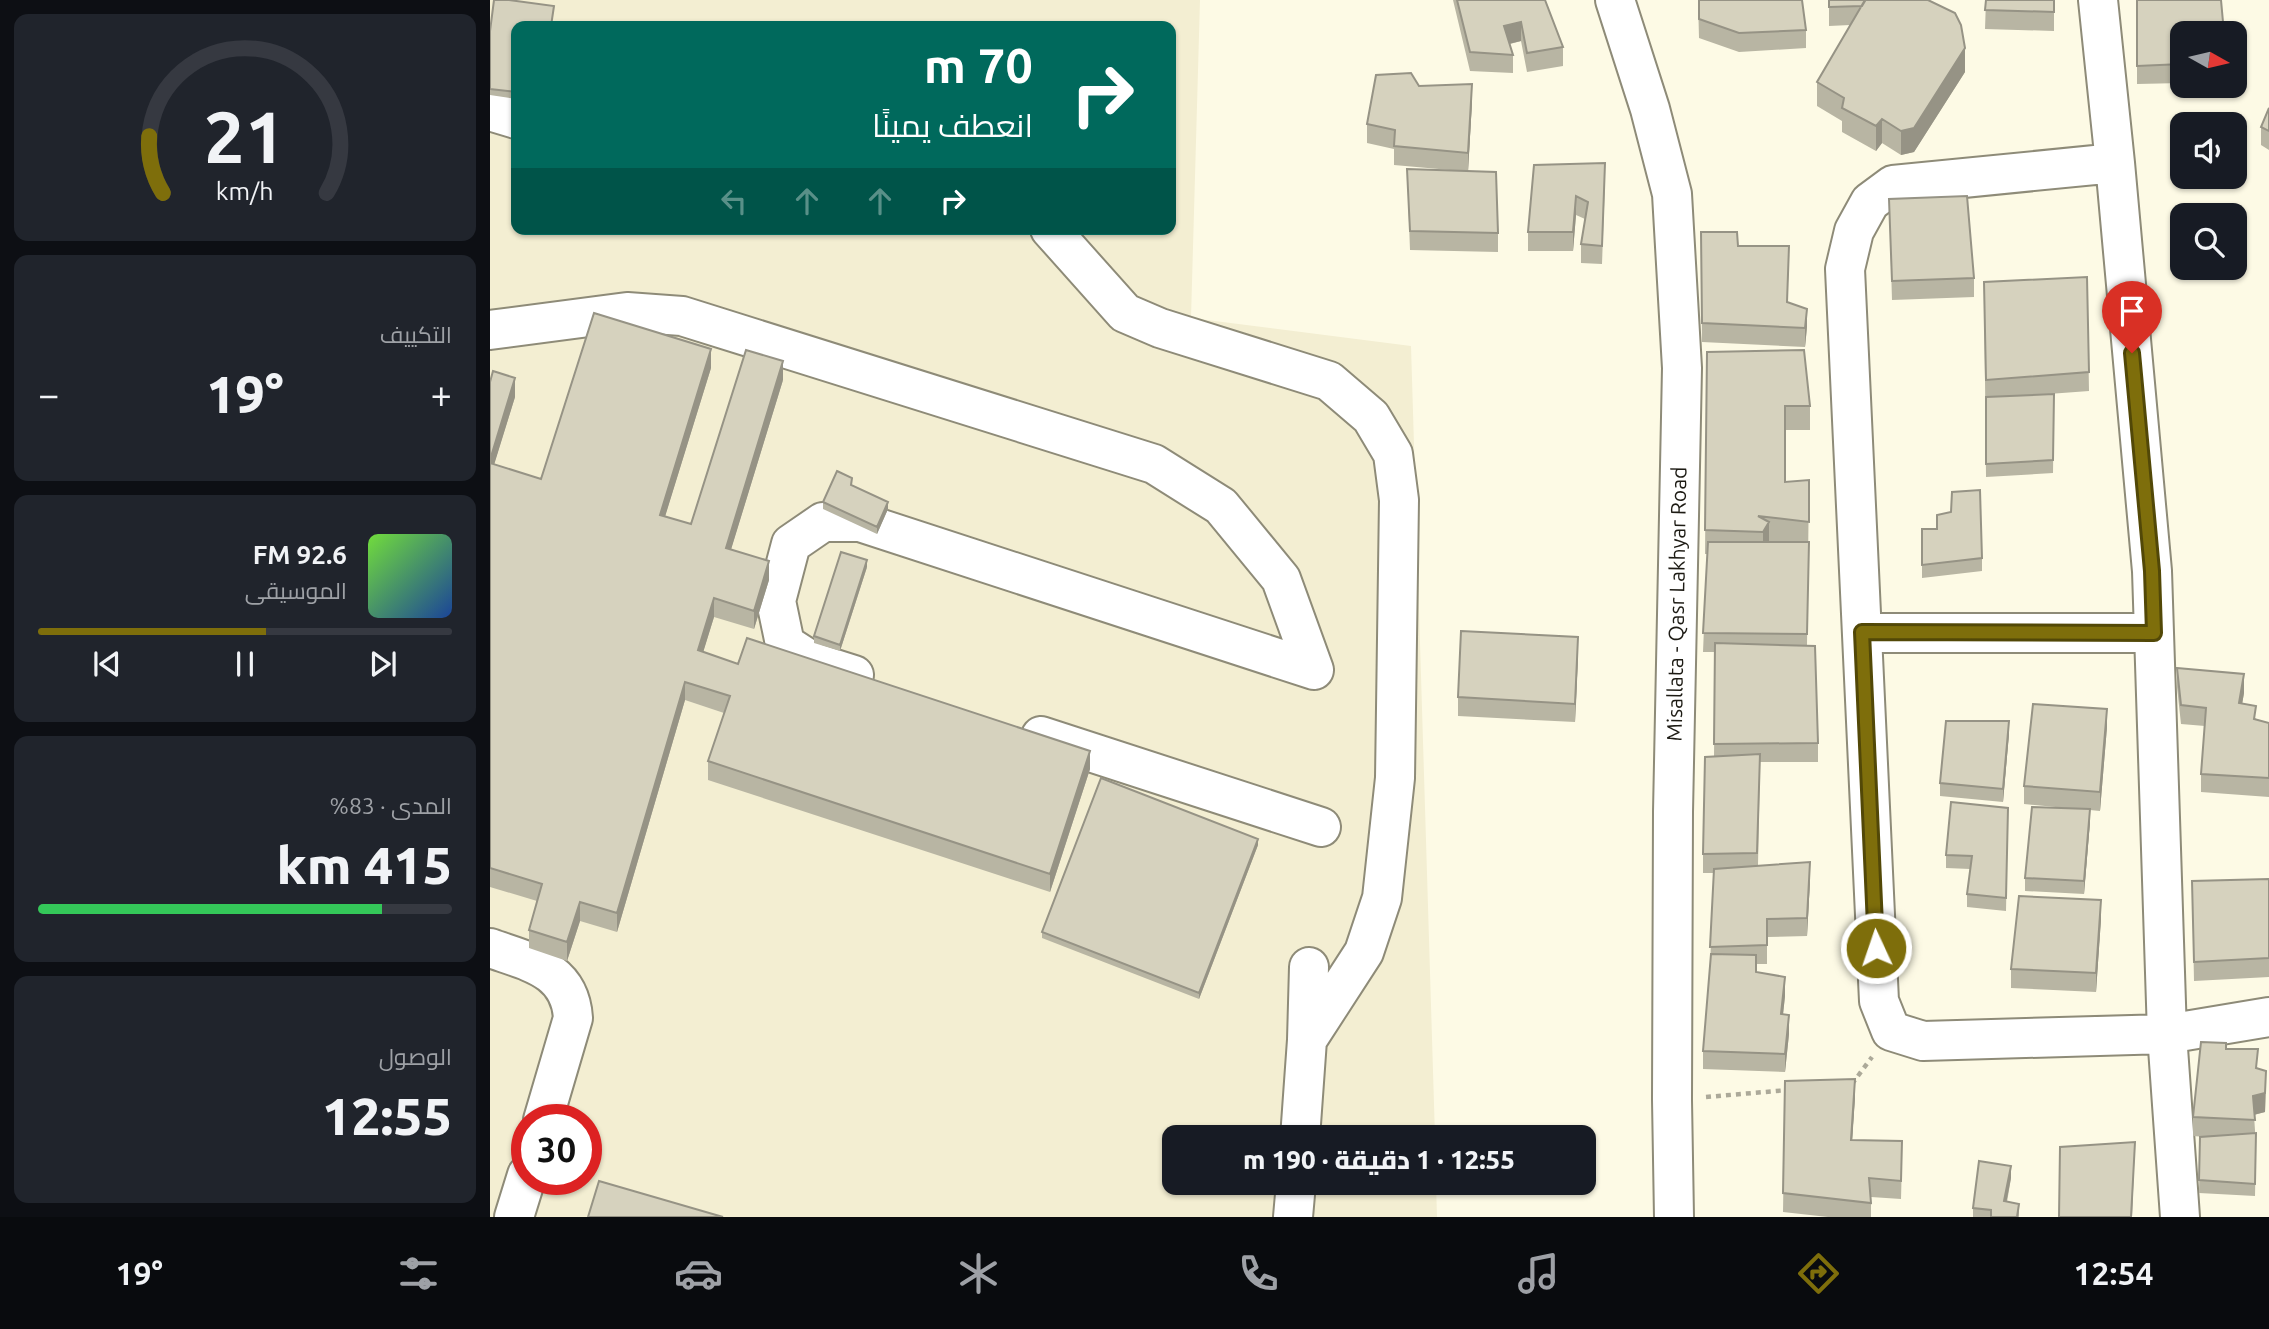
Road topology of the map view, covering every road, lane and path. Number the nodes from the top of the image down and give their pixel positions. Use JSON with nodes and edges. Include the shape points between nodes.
{"nodes":[{"id":1,"x":1615,"y":0,"type":"edge"},
{"id":2,"x":2098,"y":0,"type":"edge"},
{"id":3,"x":490,"y":111,"type":"edge"},
{"id":4,"x":511,"y":117,"type":"edge"},
{"id":5,"x":2115,"y":163,"type":"junction"},
{"id":6,"x":1054,"y":235,"type":"edge"},
{"id":7,"x":490,"y":330,"type":"edge"},
{"id":8,"x":1862,"y":632,"type":"junction"},
{"id":9,"x":2154,"y":633,"type":"junction"},
{"id":10,"x":891,"y":687,"type":"edge"},
{"id":11,"x":1009,"y":725,"type":"edge"},
{"id":12,"x":1321,"y":827,"type":"dead end"},
{"id":13,"x":490,"y":948,"type":"edge"},
{"id":14,"x":1309,"y":967,"type":"dead end"},
{"id":15,"x":2269,"y":1017,"type":"edge"},
{"id":16,"x":1891,"y":1031,"type":"junction"},
{"id":17,"x":2167,"y":1034,"type":"junction"},
{"id":18,"x":1307,"y":1040,"type":"junction"},
{"id":19,"x":1851,"y":1085,"type":"edge"},
{"id":20,"x":1796,"y":1090,"type":"edge"},
{"id":21,"x":1672,"y":1100,"type":"junction"},
{"id":22,"x":548,"y":1104,"type":"edge"},
{"id":23,"x":1301,"y":1125,"type":"edge"},
{"id":24,"x":521,"y":1195,"type":"edge"},
{"id":25,"x":1295,"y":1195,"type":"edge"},
{"id":26,"x":514,"y":1217,"type":"edge"},
{"id":27,"x":1293,"y":1217,"type":"edge"},
{"id":28,"x":1675,"y":1217,"type":"edge"},
{"id":29,"x":2180,"y":1217,"type":"edge"}],
"edges":[{"from":1,"to":21,"type":"street","name":"Misallata - Qasr Lakhyar Road","via":[[1672,194],[1682,368]]},
{"from":2,"to":5,"type":"street"},
{"from":3,"to":4,"type":"street"},
{"from":5,"to":8,"type":"street","via":[[1893,185],[1870,202],[1854,231],[1845,269]]},
{"from":5,"to":9,"type":"street"},
{"from":6,"to":18,"type":"street","via":[[1125,313],[1329,381],[1371,417],[1393,454],[1399,500],[1395,778],[1382,898],[1364,952]]},
{"from":7,"to":10,"type":"street","via":[[627,312],[682,316],[1154,464],[1221,506],[1281,579],[1314,670],[860,522],[822,522],[791,544],[776,601],[785,644],[813,662]]},
{"from":8,"to":9,"type":"street"},
{"from":8,"to":16,"type":"street","via":[[1879,1001]]},
{"from":9,"to":17,"type":"street"},
{"from":11,"to":12,"type":"street"},
{"from":13,"to":22,"type":"street","via":[[544,967],[572,1004]]},
{"from":14,"to":18,"type":"street"},
{"from":15,"to":17,"type":"street"},
{"from":16,"to":17,"type":"street","via":[[1923,1041]]},
{"from":16,"to":19,"type":"path"},
{"from":17,"to":29,"type":"street"},
{"from":18,"to":23,"type":"street"},
{"from":20,"to":21,"type":"path"},
{"from":21,"to":28,"type":"street","name":"Misallata - Qasr Lakhyar Road"},
{"from":24,"to":26,"type":"street"},
{"from":25,"to":27,"type":"street"}]}
